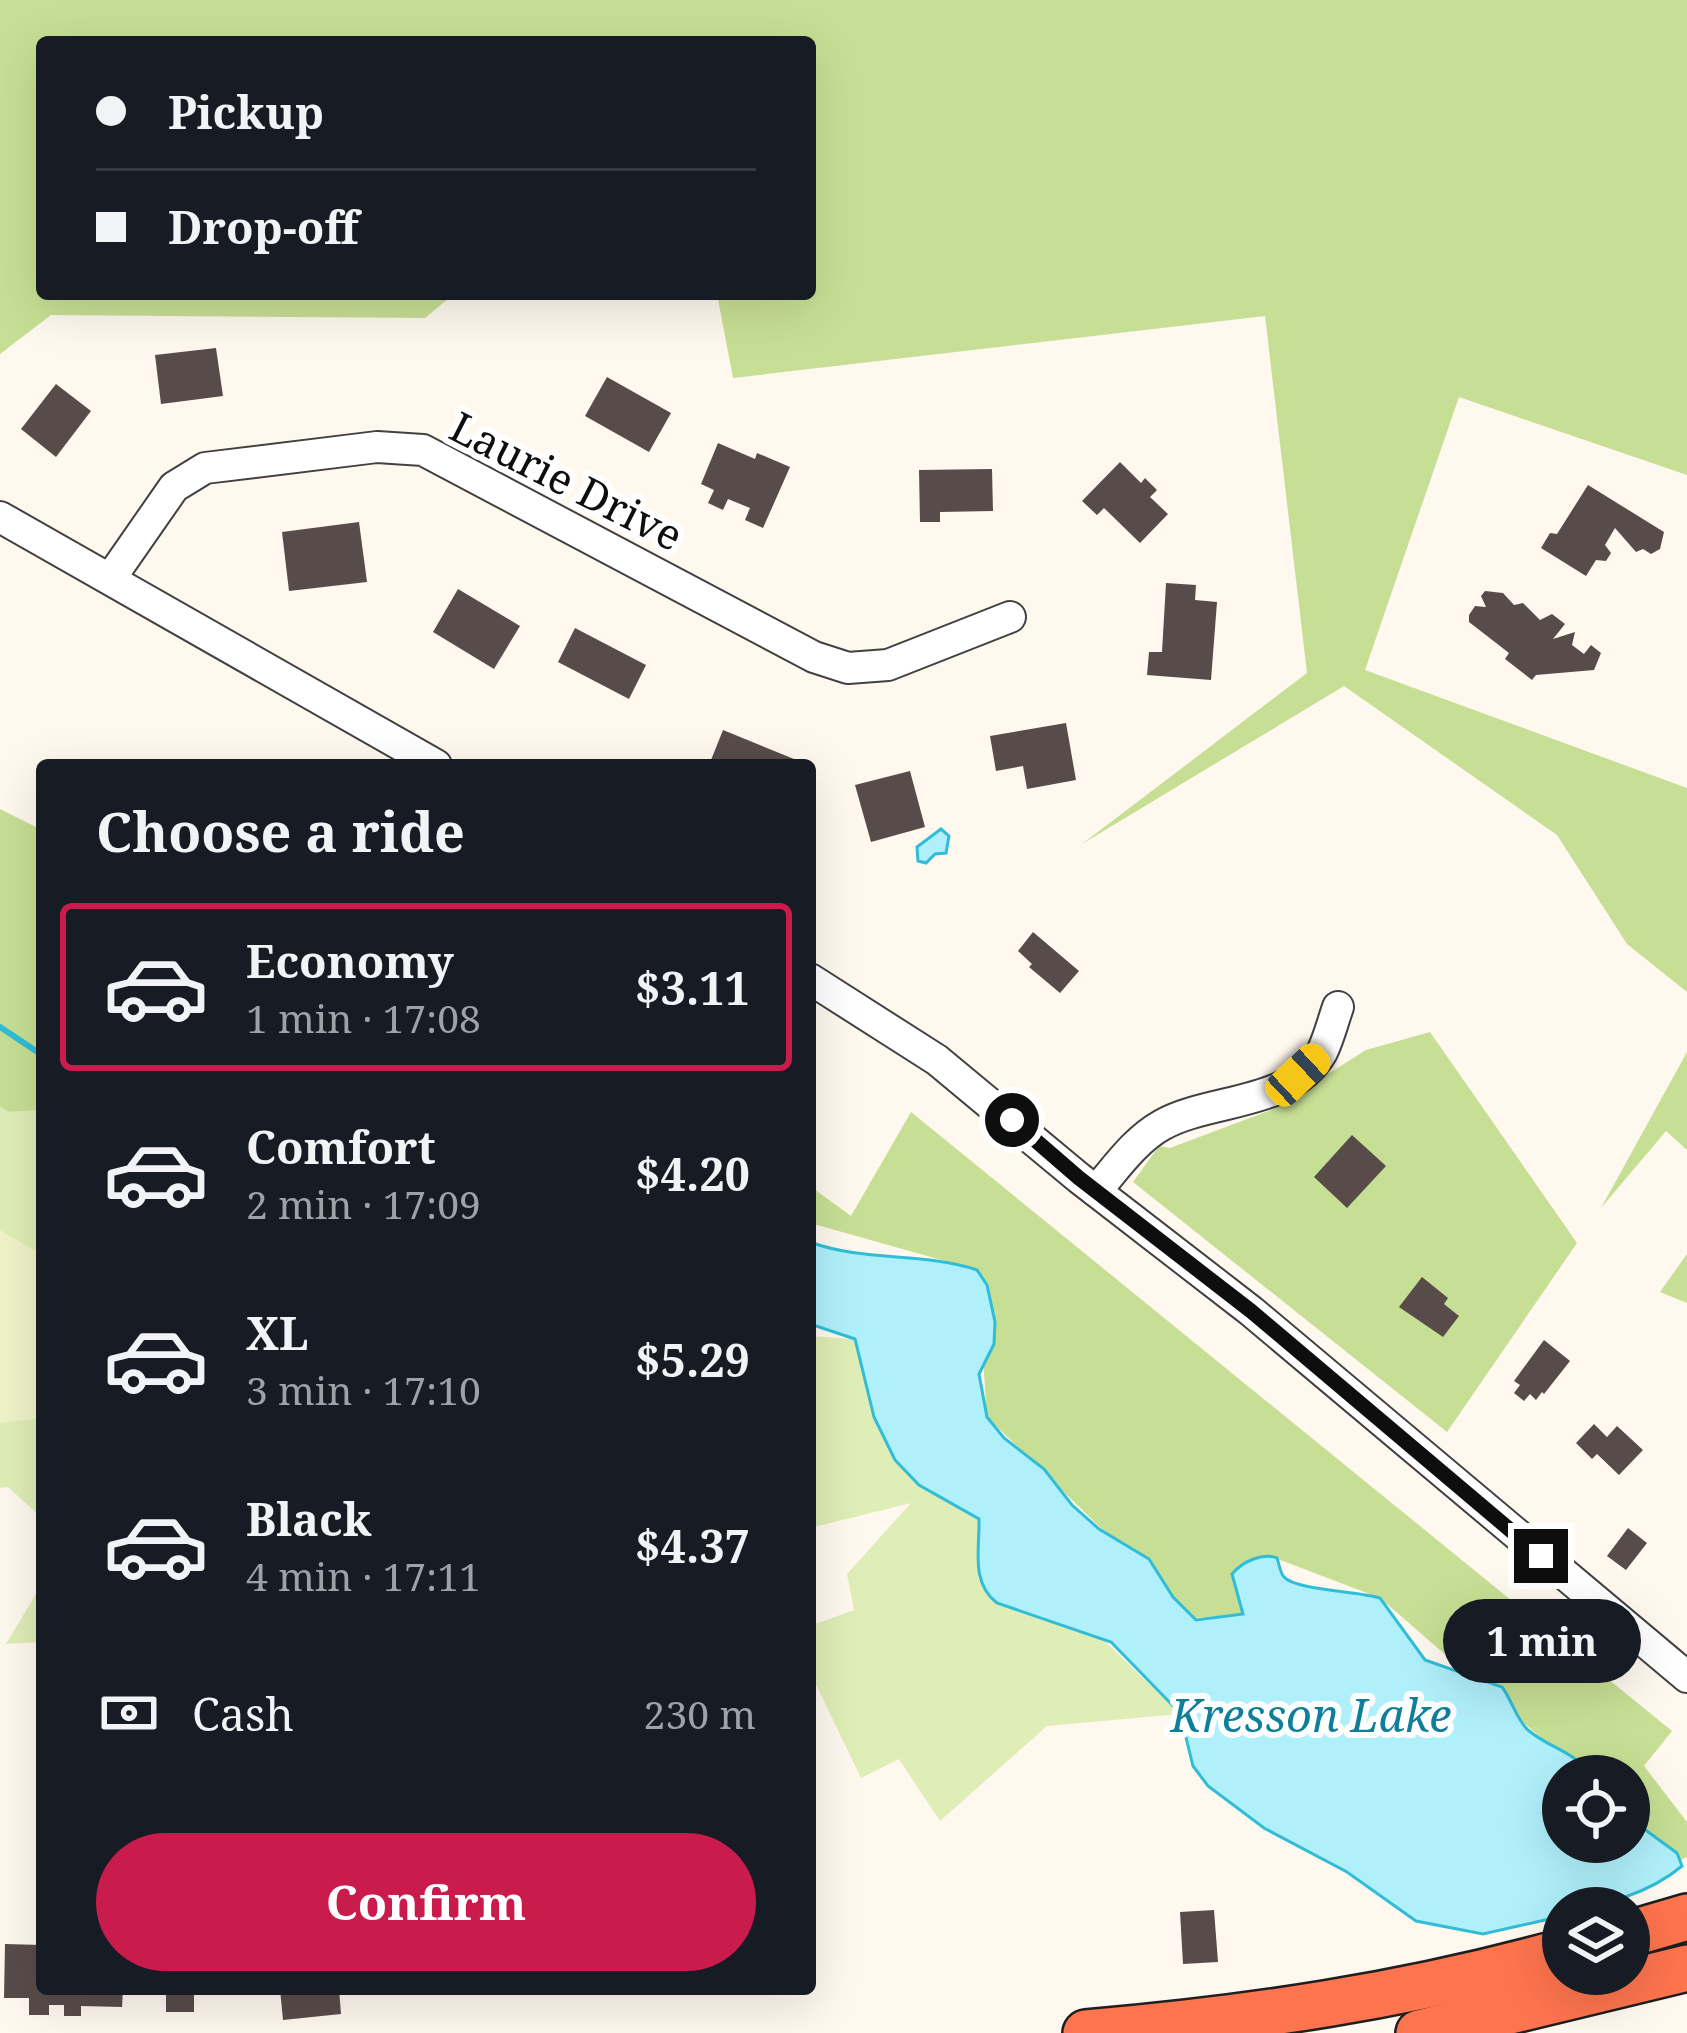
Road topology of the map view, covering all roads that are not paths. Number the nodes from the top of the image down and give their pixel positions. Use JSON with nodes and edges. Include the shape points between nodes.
{"nodes":[{"id":1,"x":0,"y":517,"type":"edge"},
{"id":2,"x":110,"y":579,"type":"junction"},
{"id":3,"x":1010,"y":616,"type":"dead end"},
{"id":4,"x":425,"y":759,"type":"edge"},
{"id":5,"x":816,"y":983,"type":"edge"},
{"id":6,"x":1338,"y":1007,"type":"dead end"},
{"id":7,"x":1096,"y":1191,"type":"junction"},
{"id":8,"x":1687,"y":1677,"type":"edge"},
{"id":9,"x":1687,"y":1917,"type":"edge"},
{"id":10,"x":1650,"y":1928,"type":"edge"},
{"id":11,"x":1542,"y":1958,"type":"edge"},
{"id":12,"x":1687,"y":1968,"type":"edge"},
{"id":13,"x":1650,"y":1976,"type":"edge"},
{"id":14,"x":1650,"y":1985,"type":"edge"},
{"id":15,"x":1687,"y":1993,"type":"edge"},
{"id":16,"x":1570,"y":1995,"type":"edge"},
{"id":17,"x":1086,"y":2033,"type":"edge"},
{"id":18,"x":1419,"y":2033,"type":"edge"}],
"edges":[{"from":1,"to":2,"type":"street"},
{"from":2,"to":3,"type":"street","name":"Laurie Drive","via":[[174,487],[205,468],[377,447],[423,450],[848,668],[888,665]]},
{"from":2,"to":4,"type":"street"},
{"from":5,"to":7,"type":"street","via":[[937,1060]]},
{"from":6,"to":7,"type":"street","via":[[1321,1054],[1298,1075],[1160,1126]]},
{"from":7,"to":8,"type":"street"},
{"from":9,"to":10,"type":"highway"},
{"from":11,"to":17,"type":"highway","via":[[1339,2005]]},
{"from":12,"to":13,"type":"highway"},
{"from":14,"to":15,"type":"highway"},
{"from":16,"to":18,"type":"highway"}]}
